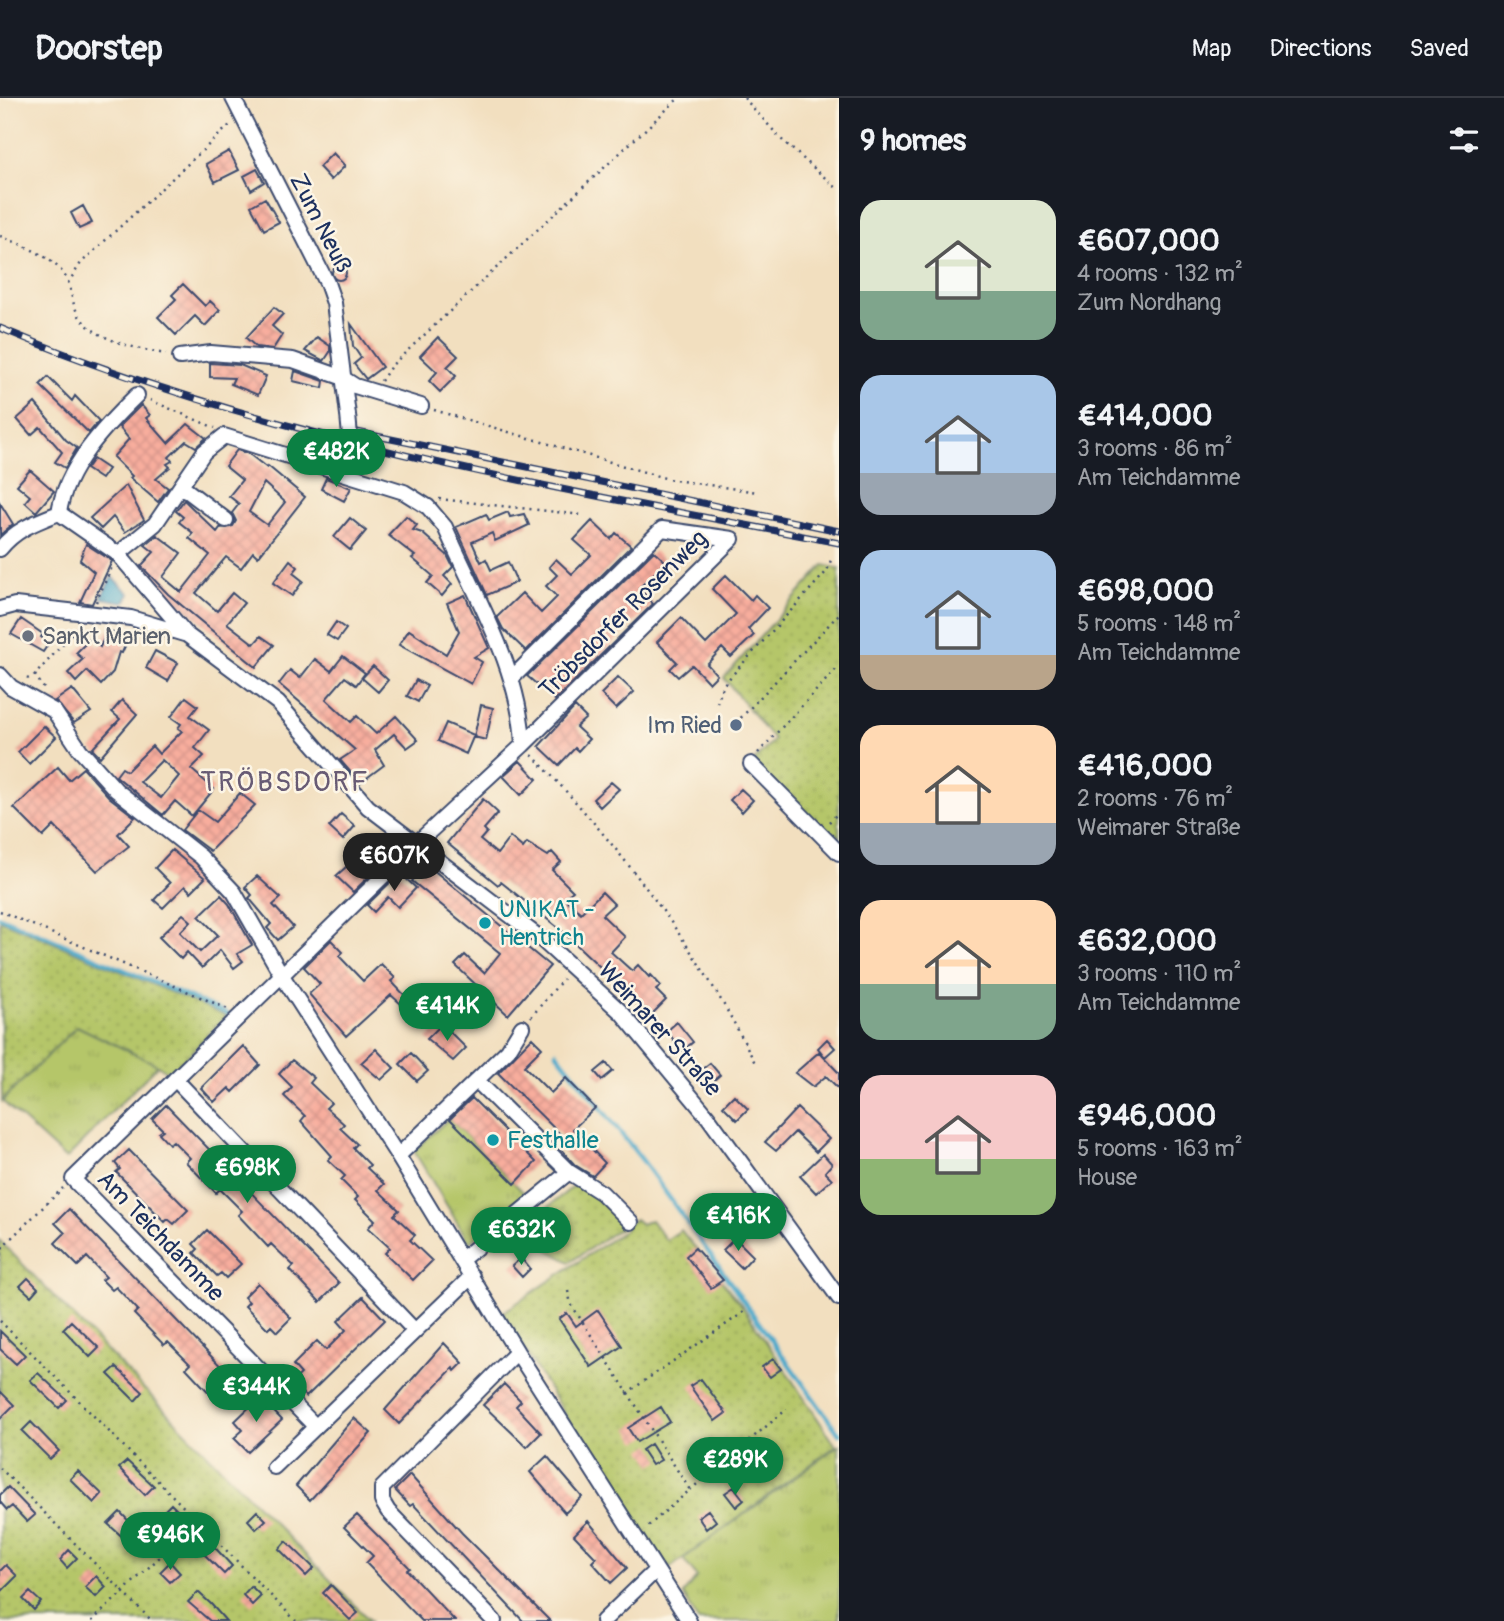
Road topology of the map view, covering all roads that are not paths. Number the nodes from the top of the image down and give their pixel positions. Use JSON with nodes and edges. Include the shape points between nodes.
{"nodes":[{"id":1,"x":233,"y":98,"type":"edge"},
{"id":2,"x":180,"y":357,"type":"road end"},
{"id":3,"x":341,"y":377,"type":"junction"},
{"id":4,"x":137,"y":395,"type":"road end"},
{"id":5,"x":421,"y":406,"type":"road end"},
{"id":6,"x":352,"y":475,"type":"junction"},
{"id":7,"x":181,"y":486,"type":"junction"},
{"id":8,"x":59,"y":513,"type":"junction"},
{"id":9,"x":226,"y":520,"type":"dead end"},
{"id":10,"x":0,"y":549,"type":"edge"},
{"id":11,"x":118,"y":554,"type":"junction"},
{"id":12,"x":2,"y":604,"type":"edge"},
{"id":13,"x":187,"y":635,"type":"junction"},
{"id":14,"x":0,"y":675,"type":"edge"},
{"id":15,"x":511,"y":680,"type":"junction"},
{"id":16,"x":523,"y":745,"type":"junction"},
{"id":17,"x":751,"y":762,"type":"road end"},
{"id":18,"x":417,"y":843,"type":"junction"},
{"id":19,"x":839,"y":853,"type":"edge"},
{"id":20,"x":281,"y":974,"type":"junction"},
{"id":21,"x":522,"y":1027,"type":"road end"},
{"id":22,"x":175,"y":1079,"type":"junction"},
{"id":23,"x":477,"y":1081,"type":"junction"},
{"id":24,"x":555,"y":1132,"type":"dead end"},
{"id":25,"x":544,"y":1145,"type":"junction"},
{"id":26,"x":398,"y":1157,"type":"junction"},
{"id":27,"x":569,"y":1172,"type":"junction"},
{"id":28,"x":631,"y":1222,"type":"dead end"},
{"id":29,"x":461,"y":1260,"type":"junction"},
{"id":30,"x":472,"y":1276,"type":"junction"},
{"id":31,"x":839,"y":1298,"type":"edge"},
{"id":32,"x":415,"y":1331,"type":"junction"},
{"id":33,"x":517,"y":1352,"type":"junction"},
{"id":34,"x":315,"y":1426,"type":"junction"},
{"id":35,"x":274,"y":1467,"type":"dead end"},
{"id":36,"x":655,"y":1572,"type":"junction"},
{"id":37,"x":494,"y":1621,"type":"edge"},
{"id":38,"x":603,"y":1621,"type":"edge"},
{"id":39,"x":689,"y":1621,"type":"edge"}],
"edges":[{"from":1,"to":3,"type":"street","name":"Zum Neuß","via":[[327,283],[334,303]]},
{"from":2,"to":3,"type":"street","via":[[211,353],[293,360]]},
{"from":3,"to":5,"type":"street","via":[[355,386]]},
{"from":3,"to":6,"type":"street","name":"Zum Neuß","bridge":true},
{"from":4,"to":8,"type":"street","via":[[105,428],[70,478]]},
{"from":6,"to":7,"type":"street","via":[[224,436],[204,452]]},
{"from":6,"to":15,"type":"street","via":[[414,498],[438,516]]},
{"from":7,"to":9,"type":"street"},
{"from":7,"to":11,"type":"street","via":[[155,524]]},
{"from":8,"to":10,"type":"street","via":[[24,527]]},
{"from":8,"to":11,"type":"street","name":"Weimarer Straße"},
{"from":11,"to":13,"type":"street","name":"Weimarer Straße"},
{"from":12,"to":13,"type":"street","name":"Weimarer Straße","via":[[131,618]]},
{"from":13,"to":18,"type":"street","name":"Weimarer Straße","via":[[278,703],[360,800]]},
{"from":14,"to":20,"type":"street","via":[[10,687],[54,711],[80,750],[116,790],[212,867],[243,905]]},
{"from":15,"to":16,"type":"street"},
{"from":15,"to":16,"type":"street","name":"Tröbsdorfer Rosenweg","via":[[662,529],[732,538]]},
{"from":16,"to":18,"type":"street","name":"Am Teichdamme"},
{"from":17,"to":19,"type":"street"},
{"from":18,"to":20,"type":"street","name":"Am Teichdamme"},
{"from":18,"to":31,"type":"street","name":"Weimarer Straße","via":[[574,967],[622,1013],[678,1078]]},
{"from":20,"to":22,"type":"street","name":"Am Teichdamme"},
{"from":20,"to":26,"type":"street"},
{"from":21,"to":23,"type":"street","via":[[508,1050]]},
{"from":22,"to":32,"type":"street"},
{"from":22,"to":34,"type":"street","name":"Am Teichdamme","via":[[73,1179]]},
{"from":23,"to":25,"type":"street"},
{"from":23,"to":26,"type":"street"},
{"from":24,"to":25,"type":"street"},
{"from":25,"to":27,"type":"street"},
{"from":26,"to":29,"type":"street"},
{"from":27,"to":28,"type":"street","via":[[602,1193]]},
{"from":27,"to":29,"type":"street"},
{"from":29,"to":30,"type":"street"},
{"from":30,"to":32,"type":"street"},
{"from":30,"to":33,"type":"street"},
{"from":32,"to":34,"type":"street"},
{"from":33,"to":36,"type":"street"},
{"from":33,"to":37,"type":"street","via":[[382,1488],[388,1511]]},
{"from":34,"to":35,"type":"street"},
{"from":36,"to":38,"type":"street"},
{"from":36,"to":39,"type":"street"}]}
